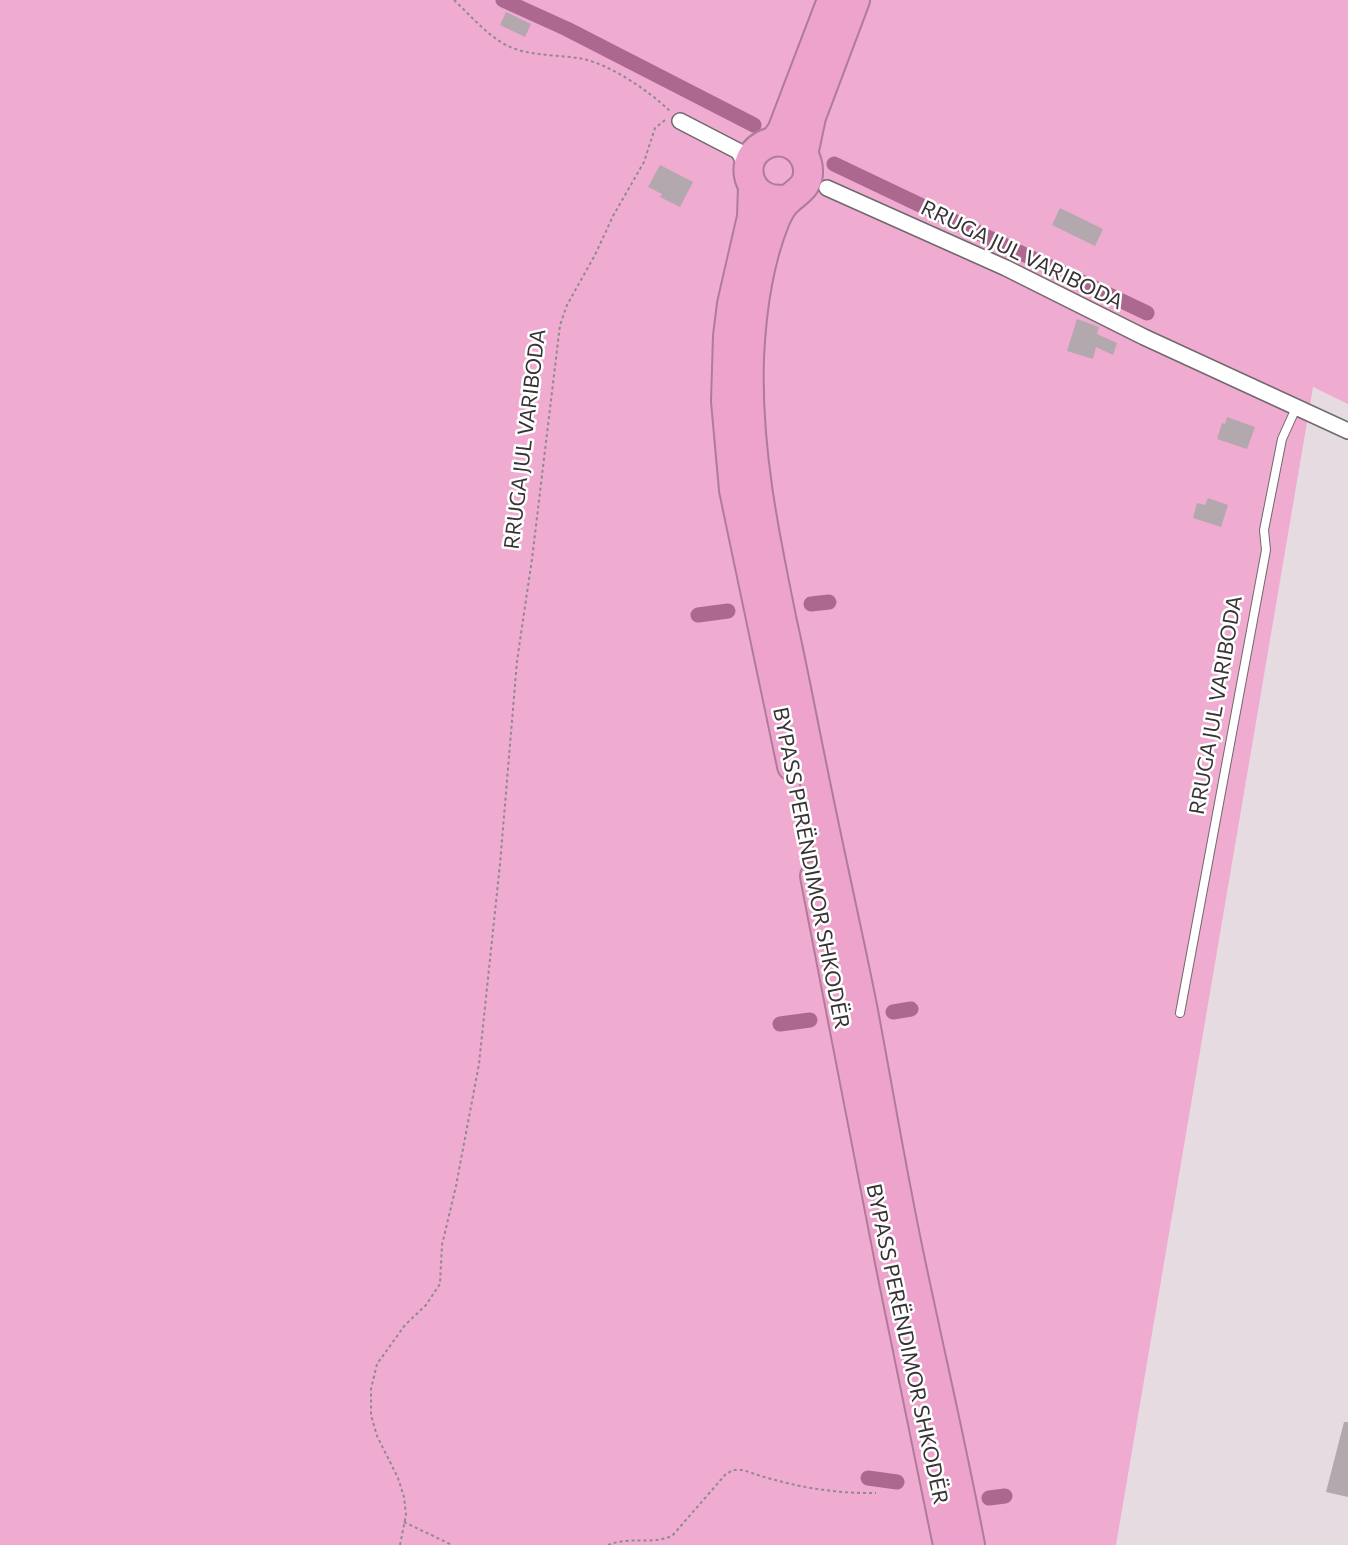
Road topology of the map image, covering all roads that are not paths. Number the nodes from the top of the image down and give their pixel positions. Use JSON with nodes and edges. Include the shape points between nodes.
{"nodes":[{"id":1,"x":832,"y":0,"type":"edge"},
{"id":2,"x":855,"y":0,"type":"edge"},
{"id":3,"x":680,"y":121,"type":"road end"},
{"id":4,"x":769,"y":143,"type":"junction"},
{"id":5,"x":745,"y":168,"type":"junction"},
{"id":6,"x":813,"y":171,"type":"junction"},
{"id":7,"x":793,"y":197,"type":"junction"},
{"id":8,"x":1296,"y":408,"type":"junction"},
{"id":9,"x":1348,"y":431,"type":"edge"},
{"id":10,"x":1180,"y":1013,"type":"dead end"},
{"id":11,"x":948,"y":1545,"type":"edge"},
{"id":12,"x":970,"y":1545,"type":"edge"}],
"edges":[{"from":1,"to":4,"type":"highway","via":[[782,131]]},
{"from":2,"to":6,"type":"highway","name":"BYPASS PERËNDIMOR SHKODËR","via":[[811,117]]},
{"from":3,"to":5,"type":"street"},
{"from":4,"to":5,"type":"highway"},
{"from":4,"to":6,"type":"highway","via":[[793,145]]},
{"from":5,"to":7,"type":"highway","via":[[764,197],[779,201]]},
{"from":5,"to":11,"type":"highway","name":"BYPASS PERËNDIMOR SHKODËR","via":[[752,217],[728,336],[726,401],[734,490]]},
{"from":6,"to":7,"type":"highway","name":"BYPASS PERËNDIMOR SHKODËR"},
{"from":6,"to":8,"type":"street","name":"RRUGA JUL VARIBODA","via":[[1144,337]]},
{"from":7,"to":12,"type":"highway","name":"BYPASS PERËNDIMOR SHKODËR","via":[[779,212],[766,248],[750,333],[748,405],[757,496]]},
{"from":8,"to":9,"type":"street","name":"RRUGA JUL VARIBODA"},
{"from":8,"to":10,"type":"lane","name":"RRUGA JUL VARIBODA","via":[[1282,439],[1264,530],[1266,550]]}]}
